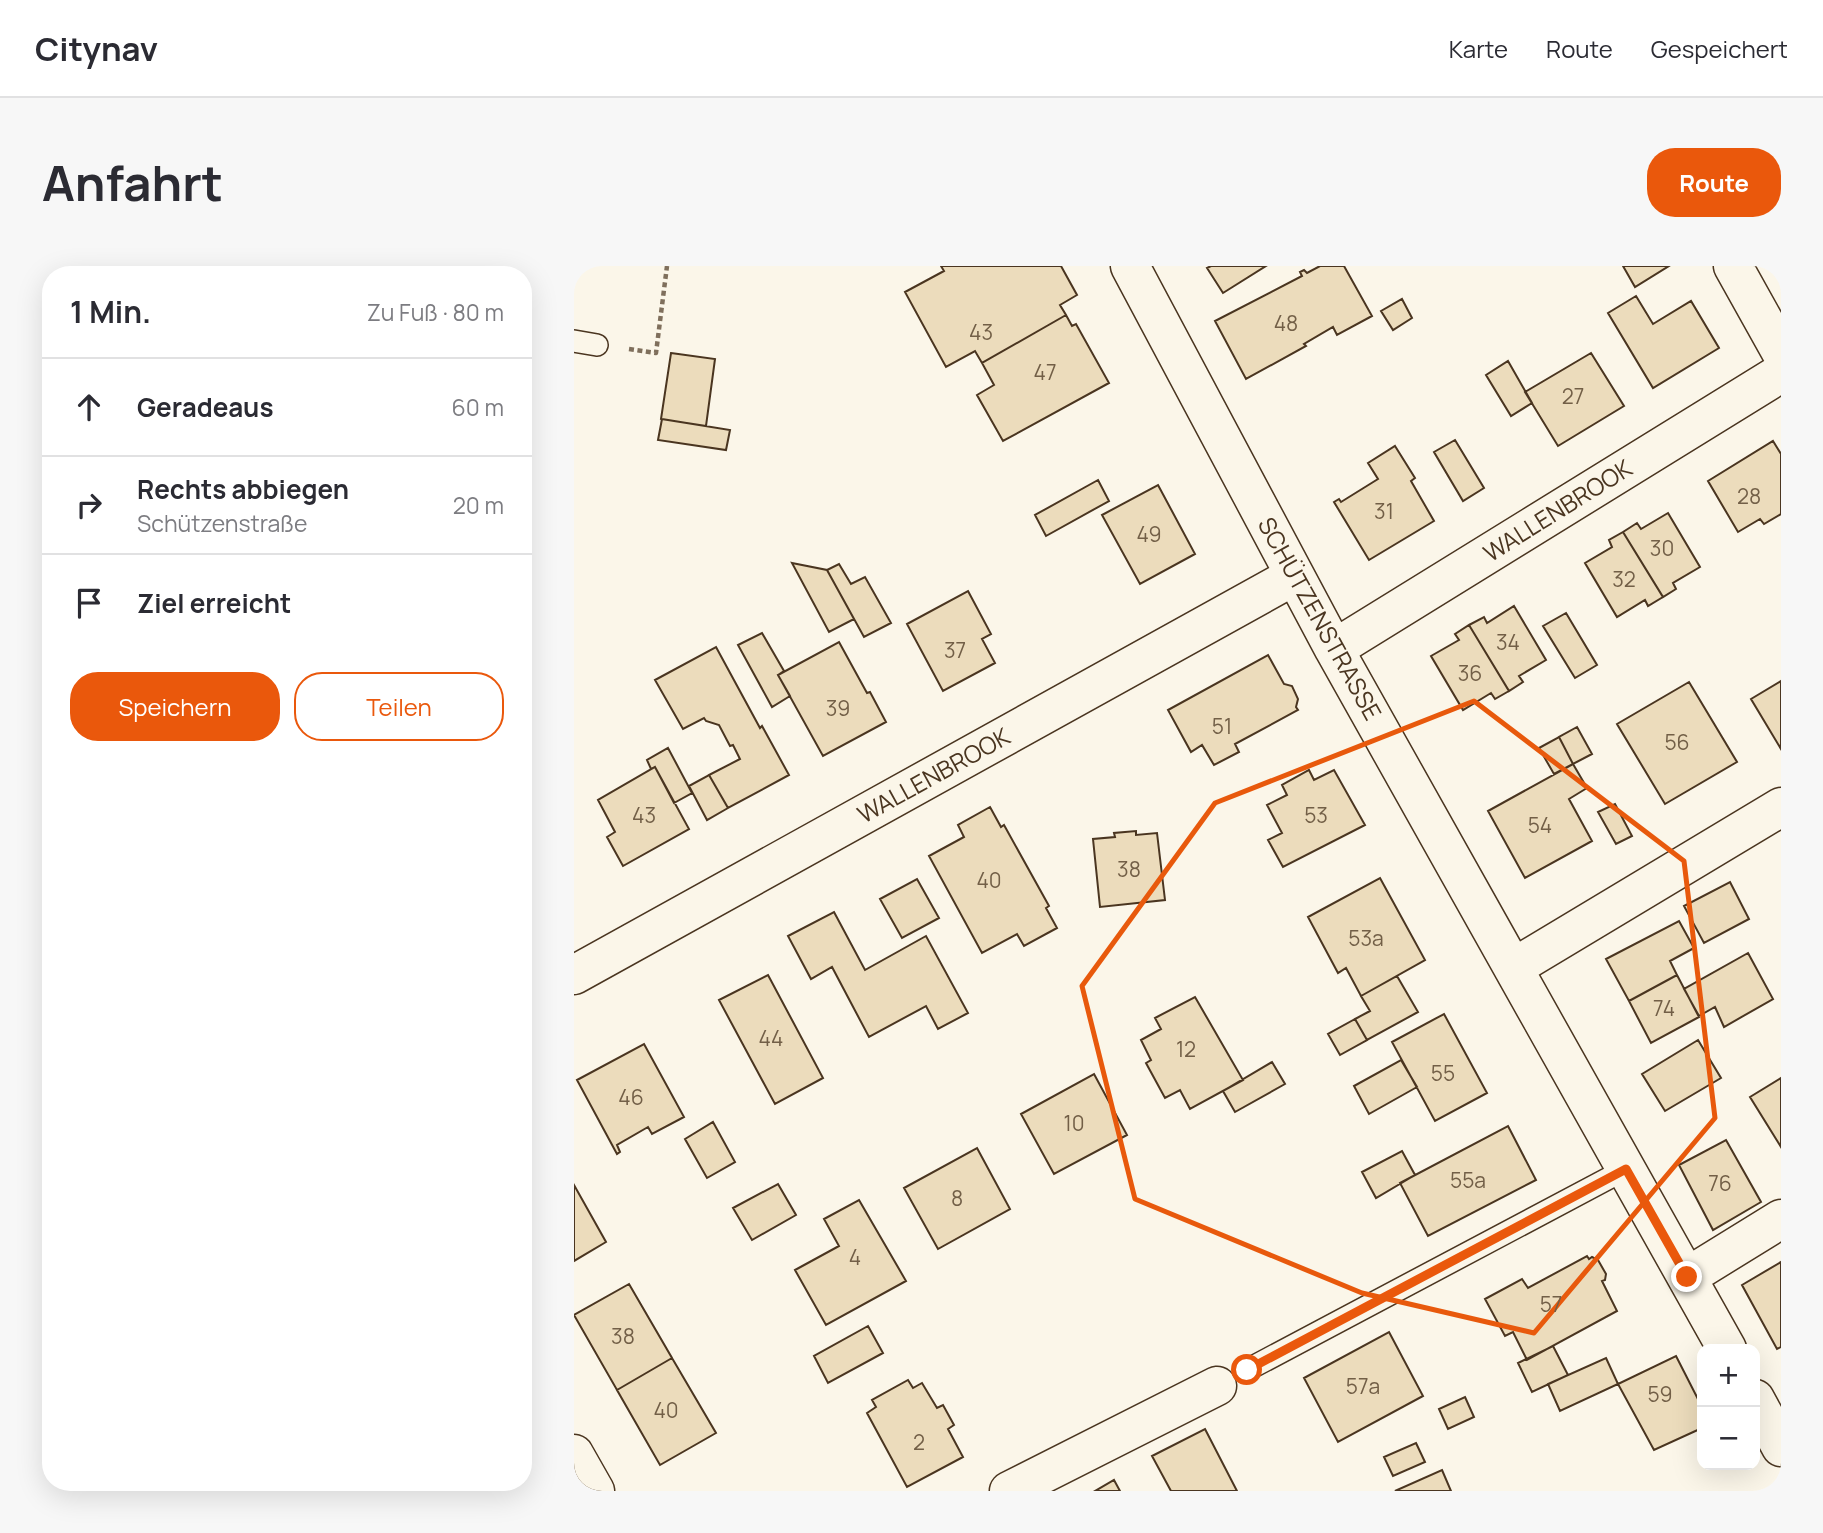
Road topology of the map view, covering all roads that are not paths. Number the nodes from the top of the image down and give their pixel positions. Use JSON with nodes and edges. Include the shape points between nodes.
{"nodes":[{"id":1,"x":1130,"y":266,"type":"edge"},
{"id":2,"x":1733,"y":266,"type":"edge"},
{"id":3,"x":574,"y":341,"type":"edge"},
{"id":4,"x":597,"y":345,"type":"road end"},
{"id":5,"x":1781,"y":352,"type":"edge"},
{"id":6,"x":1781,"y":373,"type":"edge"},
{"id":7,"x":1294,"y":576,"type":"junction"},
{"id":8,"x":1334,"y":649,"type":"junction"},
{"id":9,"x":1781,"y":807,"type":"edge"},
{"id":10,"x":1513,"y":968,"type":"junction"},
{"id":11,"x":574,"y":975,"type":"edge"},
{"id":12,"x":1626,"y":1169,"type":"junction"},
{"id":13,"x":1781,"y":1219,"type":"edge"},
{"id":14,"x":1687,"y":1277,"type":"junction"},
{"id":15,"x":1724,"y":1344,"type":"edge"},
{"id":16,"x":1232,"y":1378,"type":"joint"},
{"id":17,"x":1759,"y":1407,"type":"edge"},
{"id":18,"x":1781,"y":1447,"type":"edge"},
{"id":19,"x":574,"y":1454,"type":"edge"},
{"id":20,"x":595,"y":1491,"type":"edge"},
{"id":21,"x":1009,"y":1491,"type":"edge"}],
"edges":[{"from":1,"to":7,"type":"street","name":"SCHÜTZENSTRASSE"},
{"from":2,"to":5,"type":"street"},
{"from":3,"to":4,"type":"lane"},
{"from":6,"to":8,"type":"street","name":"WALLENBROOK"},
{"from":7,"to":8,"type":"street","name":"SCHÜTZENSTRASSE"},
{"from":7,"to":11,"type":"street","name":"WALLENBROOK"},
{"from":8,"to":10,"type":"street","name":"SCHÜTZENSTRASSE"},
{"from":9,"to":10,"type":"street"},
{"from":10,"to":12,"type":"street","name":"SCHÜTZENSTRASSE"},
{"from":12,"to":14,"type":"street","name":"SCHÜTZENSTRASSE"},
{"from":12,"to":16,"type":"lane"},
{"from":13,"to":14,"type":"street"},
{"from":14,"to":15,"type":"street","name":"SCHÜTZENSTRASSE"},
{"from":16,"to":21,"type":"street"},
{"from":17,"to":18,"type":"street"},
{"from":19,"to":20,"type":"street"}]}
